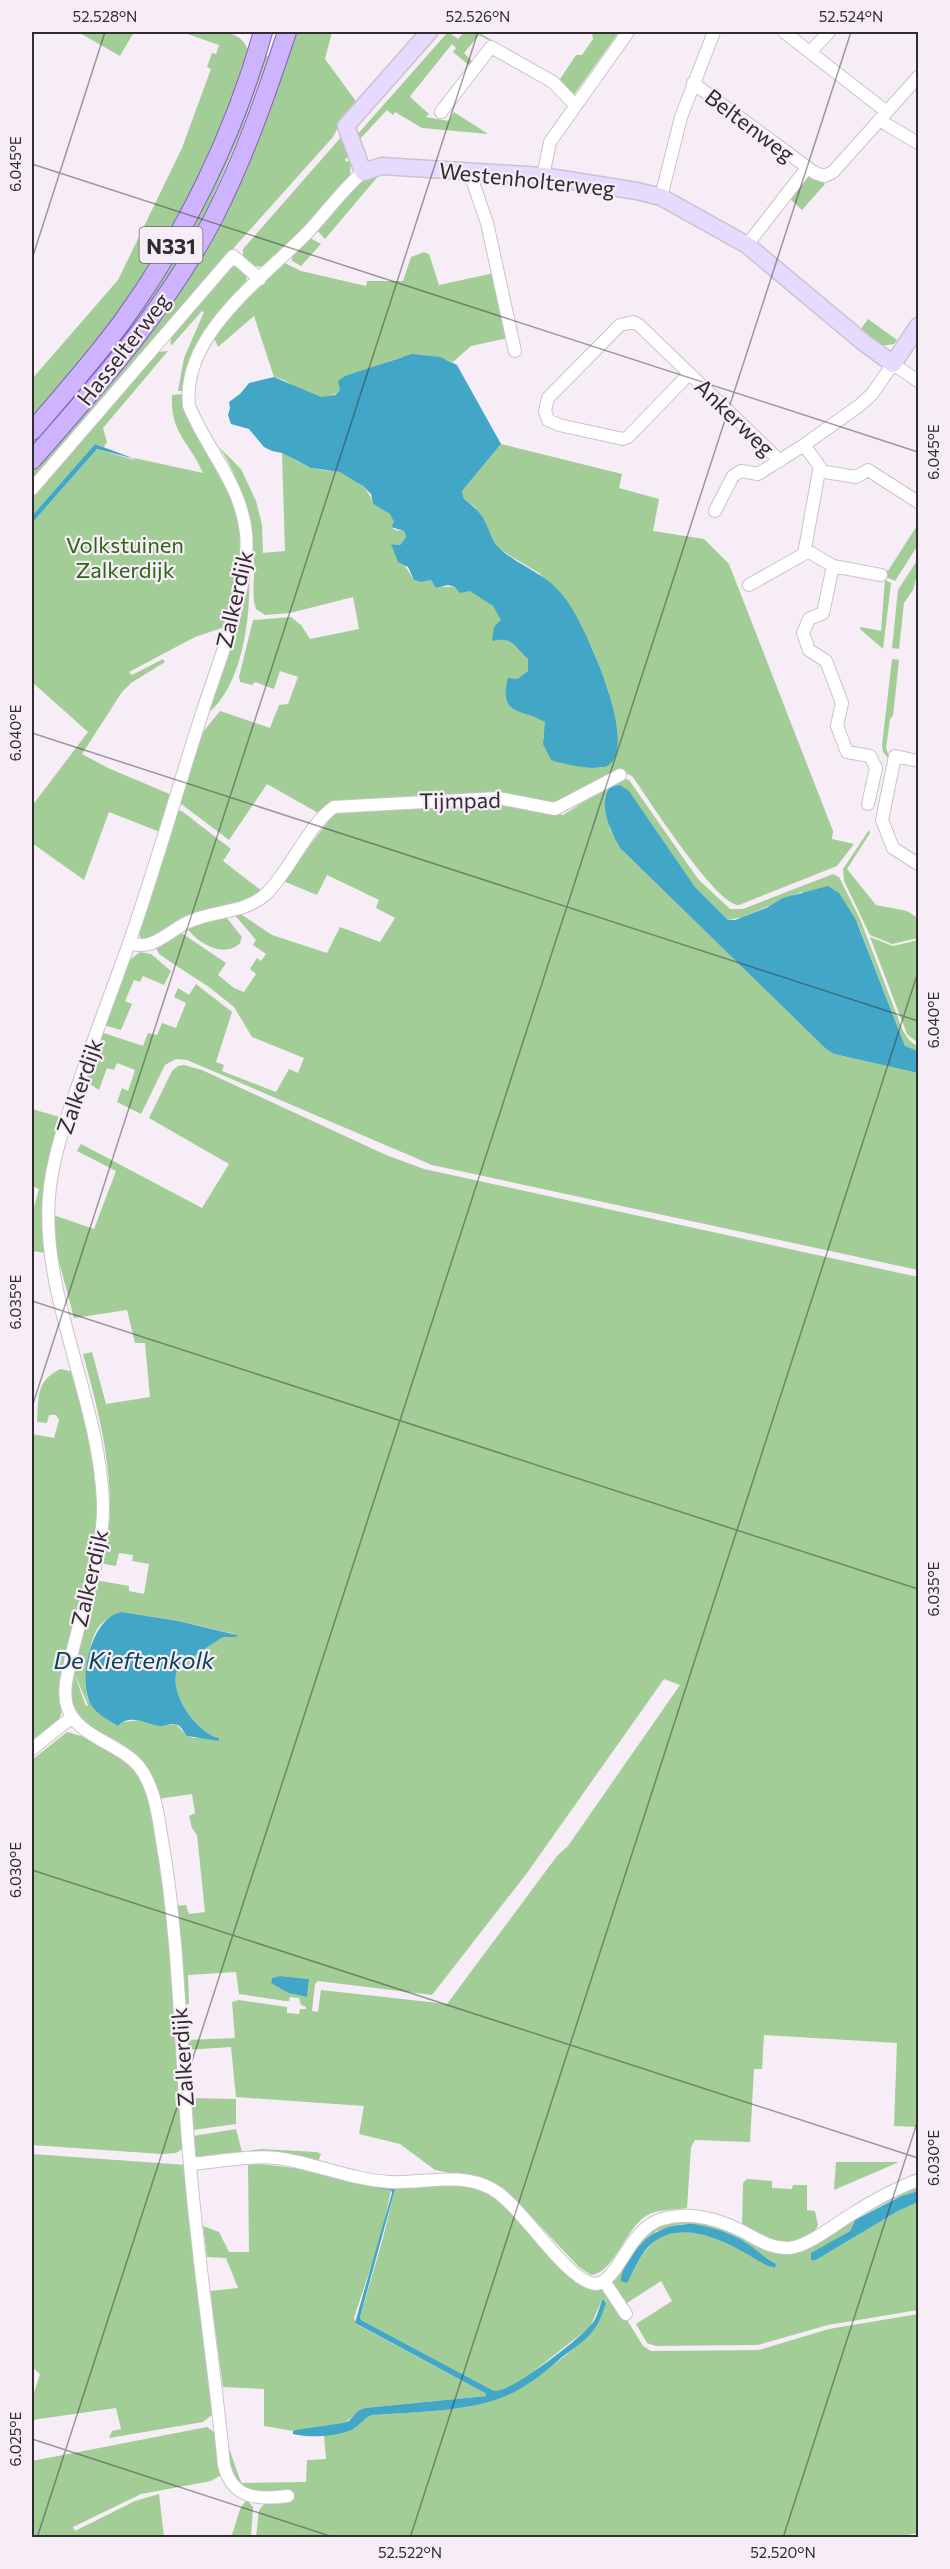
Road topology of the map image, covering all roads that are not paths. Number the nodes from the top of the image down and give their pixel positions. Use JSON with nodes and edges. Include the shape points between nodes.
{"nodes":[{"id":1,"x":260,"y":32,"type":"edge"},
{"id":2,"x":286,"y":32,"type":"edge"},
{"id":3,"x":429,"y":32,"type":"edge"},
{"id":4,"x":628,"y":32,"type":"edge"},
{"id":5,"x":714,"y":32,"type":"edge"},
{"id":6,"x":784,"y":32,"type":"edge"},
{"id":7,"x":829,"y":32,"type":"edge"},
{"id":8,"x":810,"y":52,"type":"junction"},
{"id":9,"x":918,"y":77,"type":"edge"},
{"id":10,"x":693,"y":83,"type":"junction"},
{"id":11,"x":575,"y":105,"type":"junction"},
{"id":12,"x":441,"y":112,"type":"dead end"},
{"id":13,"x":883,"y":116,"type":"junction"},
{"id":14,"x":918,"y":143,"type":"edge"},
{"id":15,"x":807,"y":168,"type":"junction"},
{"id":16,"x":469,"y":171,"type":"junction"},
{"id":17,"x":363,"y":172,"type":"junction"},
{"id":18,"x":543,"y":176,"type":"junction"},
{"id":19,"x":662,"y":198,"type":"junction"},
{"id":20,"x":747,"y":246,"type":"junction"},
{"id":21,"x":260,"y":279,"type":"junction"},
{"id":22,"x":918,"y":326,"type":"edge"},
{"id":23,"x":515,"y":351,"type":"dead end"},
{"id":24,"x":893,"y":364,"type":"junction"},
{"id":25,"x":689,"y":374,"type":"junction"},
{"id":26,"x":918,"y":381,"type":"edge"},
{"id":27,"x":32,"y":431,"type":"edge"},
{"id":28,"x":804,"y":446,"type":"junction"},
{"id":29,"x":32,"y":460,"type":"edge"},
{"id":30,"x":780,"y":461,"type":"junction"},
{"id":31,"x":819,"y":471,"type":"junction"},
{"id":32,"x":32,"y":489,"type":"edge"},
{"id":33,"x":918,"y":502,"type":"edge"},
{"id":34,"x":715,"y":511,"type":"dead end"},
{"id":35,"x":806,"y":550,"type":"junction"},
{"id":36,"x":832,"y":566,"type":"junction"},
{"id":37,"x":881,"y":575,"type":"dead end"},
{"id":38,"x":748,"y":585,"type":"dead end"},
{"id":39,"x":918,"y":761,"type":"edge"},
{"id":40,"x":620,"y":775,"type":"dead end"},
{"id":41,"x":868,"y":804,"type":"dead end"},
{"id":42,"x":918,"y":864,"type":"edge"},
{"id":43,"x":129,"y":944,"type":"junction"},
{"id":44,"x":72,"y":1717,"type":"junction"},
{"id":45,"x":32,"y":1749,"type":"edge"},
{"id":46,"x":190,"y":2164,"type":"junction"},
{"id":47,"x":918,"y":2180,"type":"edge"},
{"id":48,"x":604,"y":2281,"type":"junction"},
{"id":49,"x":626,"y":2314,"type":"dead end"},
{"id":50,"x":288,"y":2496,"type":"dead end"}],
"edges":[{"from":1,"to":2,"type":"street"},
{"from":1,"to":27,"type":"main road","name":"Hasselterweg","number":"N331","via":[[252,70],[215,164],[169,249],[122,322]]},
{"from":2,"to":29,"type":"main road","name":"Hasselterweg","number":"N331","via":[[246,145],[214,218],[131,343]]},
{"from":3,"to":17,"type":"street","via":[[346,126]]},
{"from":4,"to":11,"type":"street"},
{"from":5,"to":10,"type":"street"},
{"from":6,"to":8,"type":"street"},
{"from":7,"to":8,"type":"street"},
{"from":8,"to":13,"type":"street"},
{"from":9,"to":13,"type":"street","name":"Beltenweg"},
{"from":10,"to":15,"type":"street","name":"Beltenweg"},
{"from":10,"to":19,"type":"street"},
{"from":11,"to":12,"type":"street","via":[[553,82],[491,47]]},
{"from":11,"to":18,"type":"street","via":[[550,142]]},
{"from":13,"to":14,"type":"street"},
{"from":13,"to":15,"type":"street","name":"Beltenweg","via":[[829,175],[819,176]]},
{"from":15,"to":20,"type":"street","name":"Beltenweg"},
{"from":16,"to":17,"type":"street","name":"Westenholterweg","via":[[382,166]]},
{"from":16,"to":18,"type":"street","name":"Westenholterweg"},
{"from":16,"to":23,"type":"street","via":[[487,224]]},
{"from":17,"to":21,"type":"street","name":"Zalkerdijk"},
{"from":18,"to":19,"type":"street","name":"Westenholterweg"},
{"from":19,"to":20,"type":"street","name":"Westenholterweg"},
{"from":20,"to":24,"type":"street","name":"Westenholterweg"},
{"from":21,"to":32,"type":"street","via":[[232,256]]},
{"from":21,"to":43,"type":"street","name":"Zalkerdijk","via":[[213,329],[188,384],[194,420],[223,467],[242,511],[247,560],[228,634]]},
{"from":22,"to":24,"type":"street"},
{"from":24,"to":26,"type":"street"},
{"from":24,"to":28,"type":"street","via":[[866,400]]},
{"from":25,"to":25,"type":"street","name":"Ankerweg","via":[[639,326],[628,321],[548,398],[544,411],[548,420],[559,425],[622,440]]},
{"from":25,"to":30,"type":"street","name":"Ankerweg"},
{"from":28,"to":30,"type":"street"},
{"from":28,"to":31,"type":"street"},
{"from":30,"to":34,"type":"street","via":[[758,474],[741,471],[733,476]]},
{"from":31,"to":33,"type":"street","via":[[856,477],[868,470]]},
{"from":31,"to":35,"type":"street"},
{"from":35,"to":36,"type":"street"},
{"from":35,"to":38,"type":"street"},
{"from":36,"to":37,"type":"street"},
{"from":36,"to":41,"type":"street","via":[[824,613],[809,619],[803,633],[809,650],[825,661],[842,703],[837,726],[847,752],[870,756],[876,768]]},
{"from":39,"to":42,"type":"street","via":[[895,756],[882,820],[893,848]]},
{"from":40,"to":43,"type":"street","name":"Tijmpad","via":[[555,808],[498,798],[334,807],[268,893],[255,903],[197,918],[149,946]]},
{"from":43,"to":44,"type":"street","name":"Zalkerdijk","via":[[68,1115],[53,1165],[49,1204],[52,1263],[92,1425],[102,1494],[101,1536],[67,1681],[66,1703]]},
{"from":44,"to":45,"type":"street"},
{"from":44,"to":46,"type":"street","name":"Zalkerdijk","via":[[133,1761],[144,1774],[153,1797],[171,1910]]},
{"from":46,"to":48,"type":"street","via":[[274,2158],[388,2182],[434,2178],[472,2181],[504,2198],[578,2277],[591,2284]]},
{"from":46,"to":50,"type":"street","name":"Zalkerdijk","via":[[227,2476],[247,2495]]},
{"from":47,"to":48,"type":"street","via":[[794,2248],[774,2247],[716,2220],[683,2216],[664,2219],[642,2230]]},
{"from":48,"to":49,"type":"street"}]}
